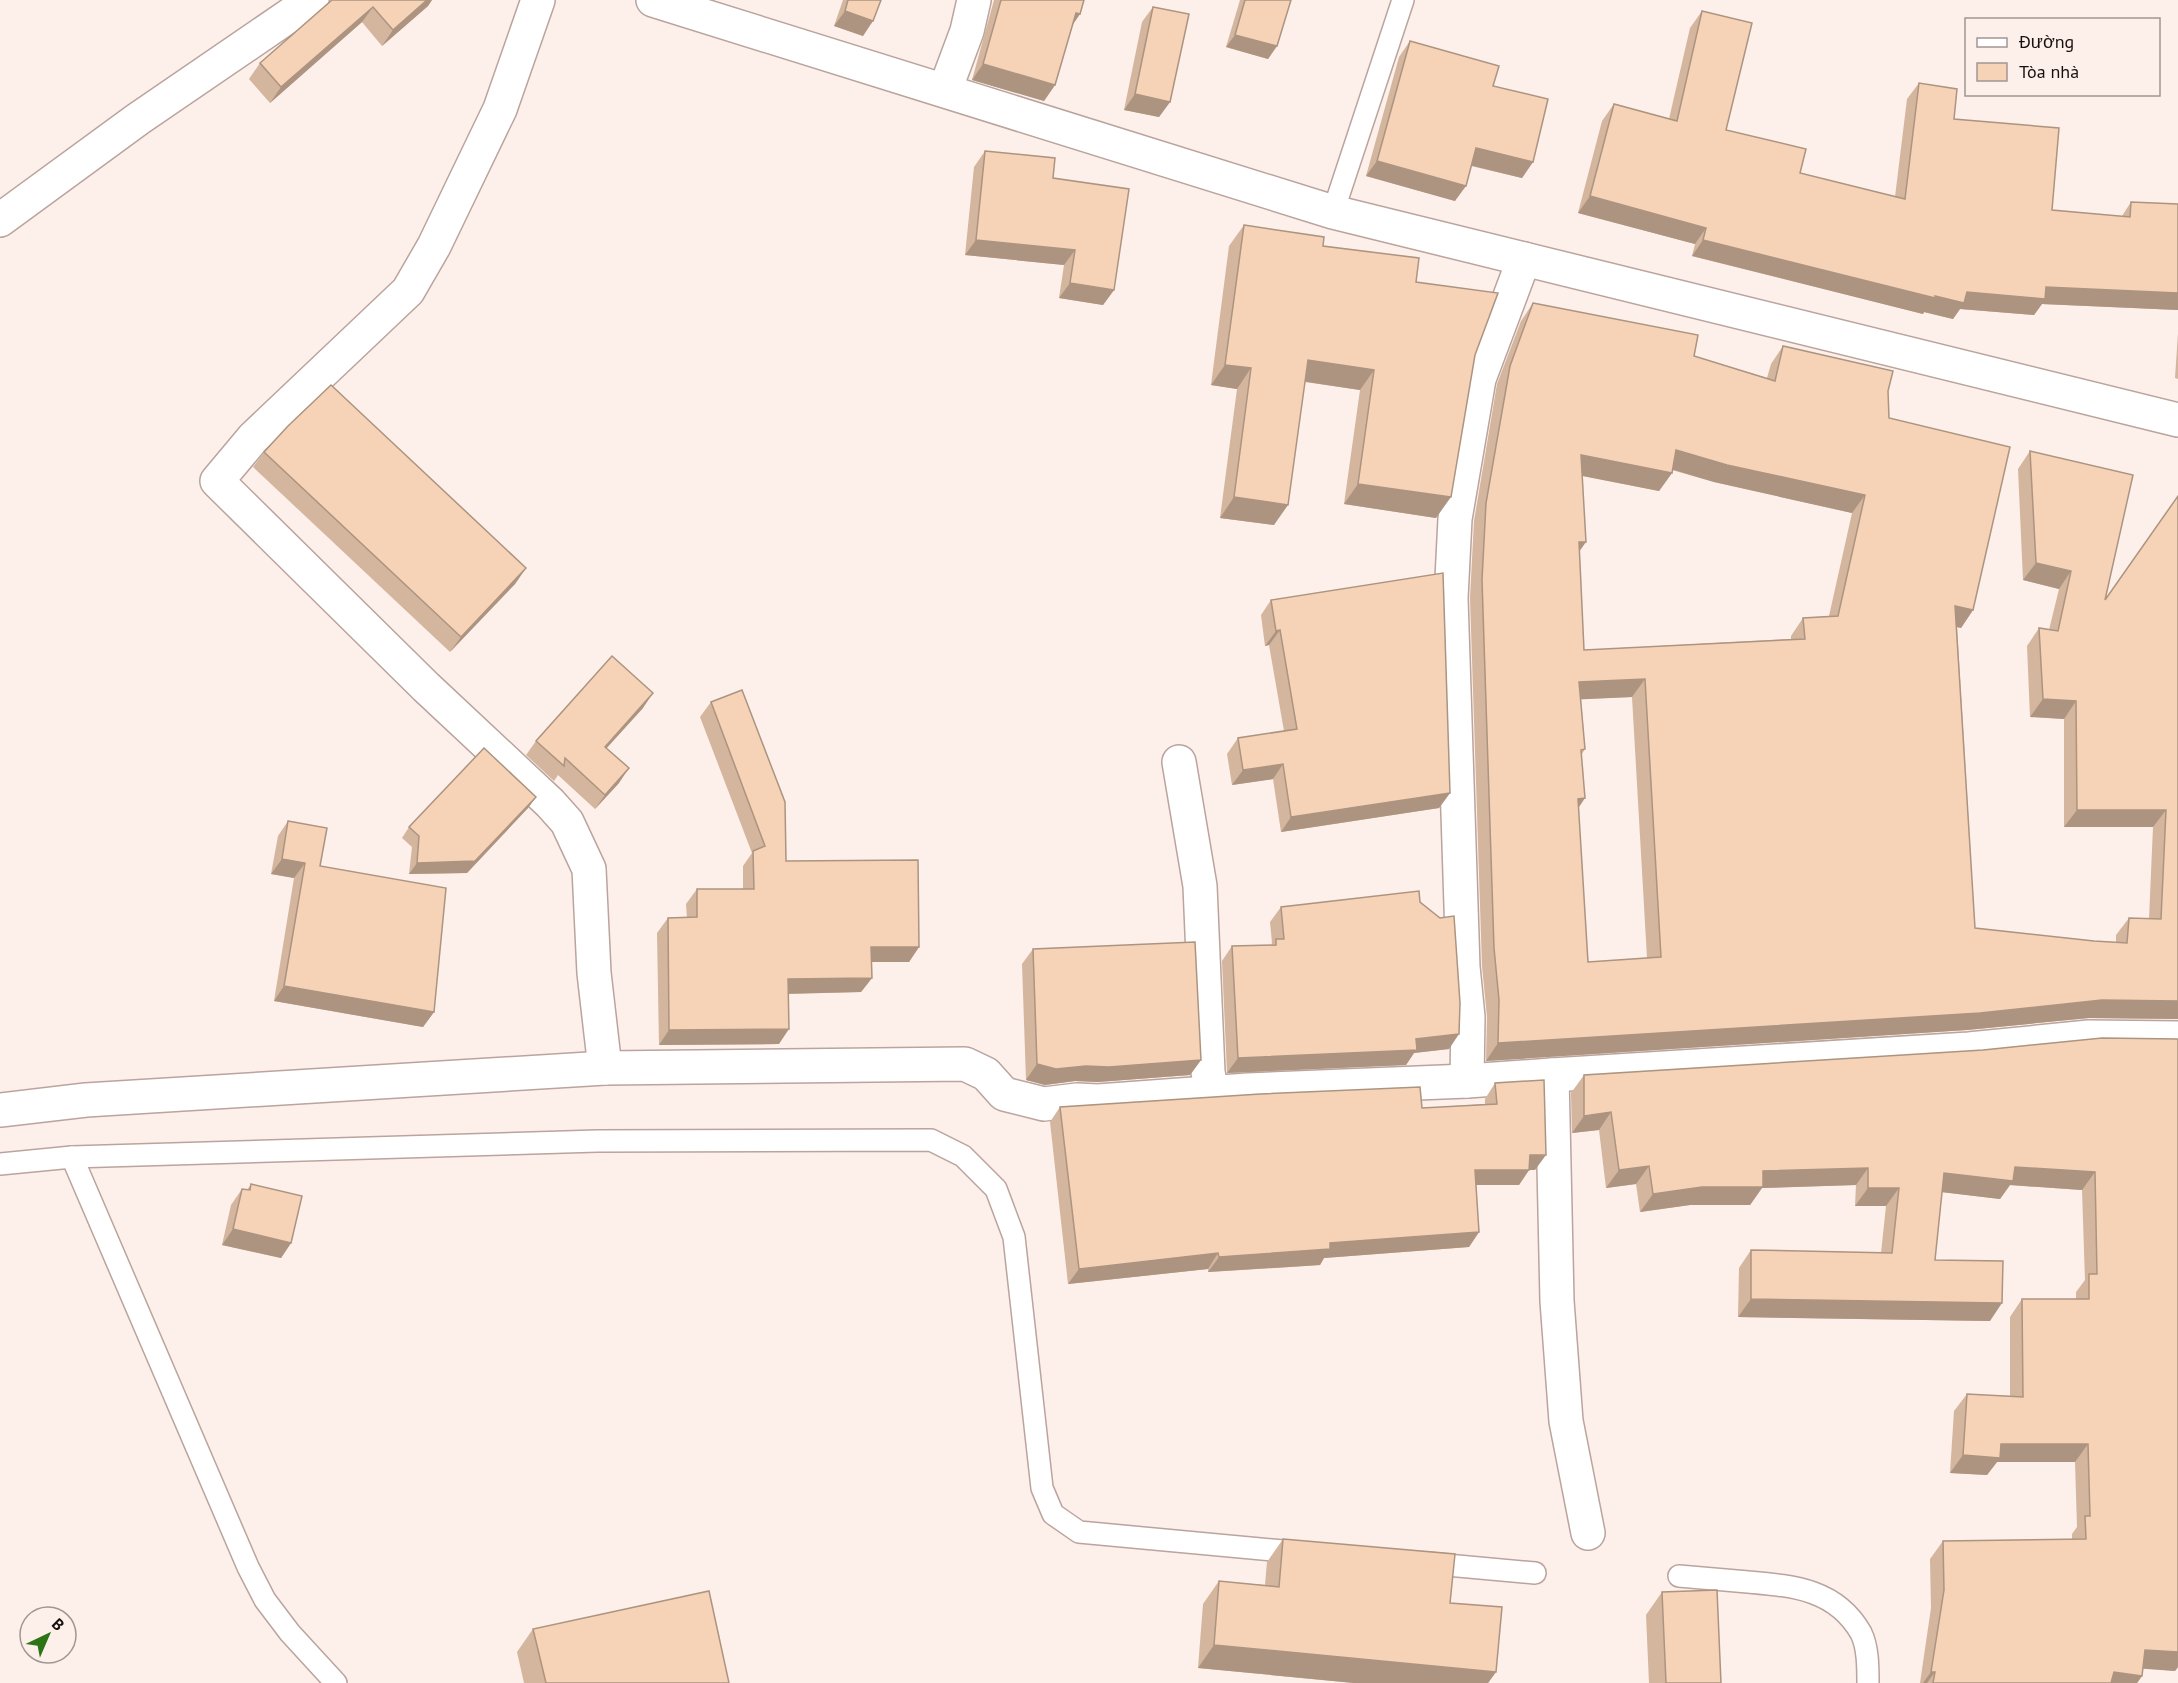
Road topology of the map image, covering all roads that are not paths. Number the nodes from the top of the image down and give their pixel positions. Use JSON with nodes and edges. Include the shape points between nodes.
{"nodes":[{"id":1,"x":312,"y":0,"type":"edge"},
{"id":2,"x":538,"y":0,"type":"edge"},
{"id":3,"x":653,"y":0,"type":"edge"},
{"id":4,"x":974,"y":0,"type":"edge"},
{"id":5,"x":1403,"y":0,"type":"edge"},
{"id":6,"x":945,"y":90,"type":"junction"},
{"id":7,"x":1333,"y":212,"type":"junction"},
{"id":8,"x":0,"y":220,"type":"edge"},
{"id":9,"x":1524,"y":258,"type":"junction"},
{"id":10,"x":2178,"y":420,"type":"edge"},
{"id":11,"x":1179,"y":762,"type":"dead end"},
{"id":12,"x":2178,"y":1038,"type":"edge"},
{"id":13,"x":605,"y":1068,"type":"junction"},
{"id":14,"x":1552,"y":1075,"type":"junction"},
{"id":15,"x":1467,"y":1081,"type":"junction"},
{"id":16,"x":1212,"y":1093,"type":"junction"},
{"id":17,"x":0,"y":1110,"type":"edge"},
{"id":18,"x":72,"y":1157,"type":"junction"},
{"id":19,"x":0,"y":1164,"type":"edge"},
{"id":20,"x":1588,"y":1533,"type":"dead end"},
{"id":21,"x":1324,"y":1554,"type":"edge"},
{"id":22,"x":1406,"y":1562,"type":"edge"},
{"id":23,"x":1534,"y":1573,"type":"dead end"},
{"id":24,"x":1679,"y":1576,"type":"dead end"},
{"id":25,"x":336,"y":1683,"type":"edge"},
{"id":26,"x":1868,"y":1683,"type":"edge"}],
"edges":[{"from":1,"to":8,"type":"street","via":[[138,118]]},
{"from":2,"to":13,"type":"street","via":[[500,109],[408,291],[253,438],[217,481],[567,822],[589,869],[594,973]]},
{"from":3,"to":6,"type":"street"},
{"from":4,"to":6,"type":"street"},
{"from":5,"to":7,"type":"lane"},
{"from":6,"to":7,"type":"street"},
{"from":7,"to":9,"type":"street"},
{"from":9,"to":10,"type":"street"},
{"from":9,"to":15,"type":"street","via":[[1479,379],[1455,519],[1451,598],[1462,967],[1468,1017]]},
{"from":11,"to":16,"type":"street","via":[[1200,886]]},
{"from":12,"to":14,"type":"street","via":[[2089,1037],[1968,1049]]},
{"from":13,"to":16,"type":"street","via":[[965,1064],[986,1074],[1004,1094],[1044,1104]]},
{"from":13,"to":17,"type":"street","via":[[86,1100]]},
{"from":14,"to":15,"type":"street"},
{"from":14,"to":20,"type":"street","via":[[1557,1301],[1566,1421]]},
{"from":15,"to":16,"type":"street"},
{"from":18,"to":19,"type":"lane"},
{"from":18,"to":21,"type":"lane","via":[[597,1141],[931,1140],[963,1156],[996,1189],[1014,1237],[1042,1488],[1053,1514],[1079,1532]]},
{"from":18,"to":25,"type":"lane","via":[[248,1567],[265,1600],[290,1633]]},
{"from":22,"to":23,"type":"lane"},
{"from":24,"to":26,"type":"lane","via":[[1794,1586],[1825,1598],[1846,1612],[1862,1635]]}]}
